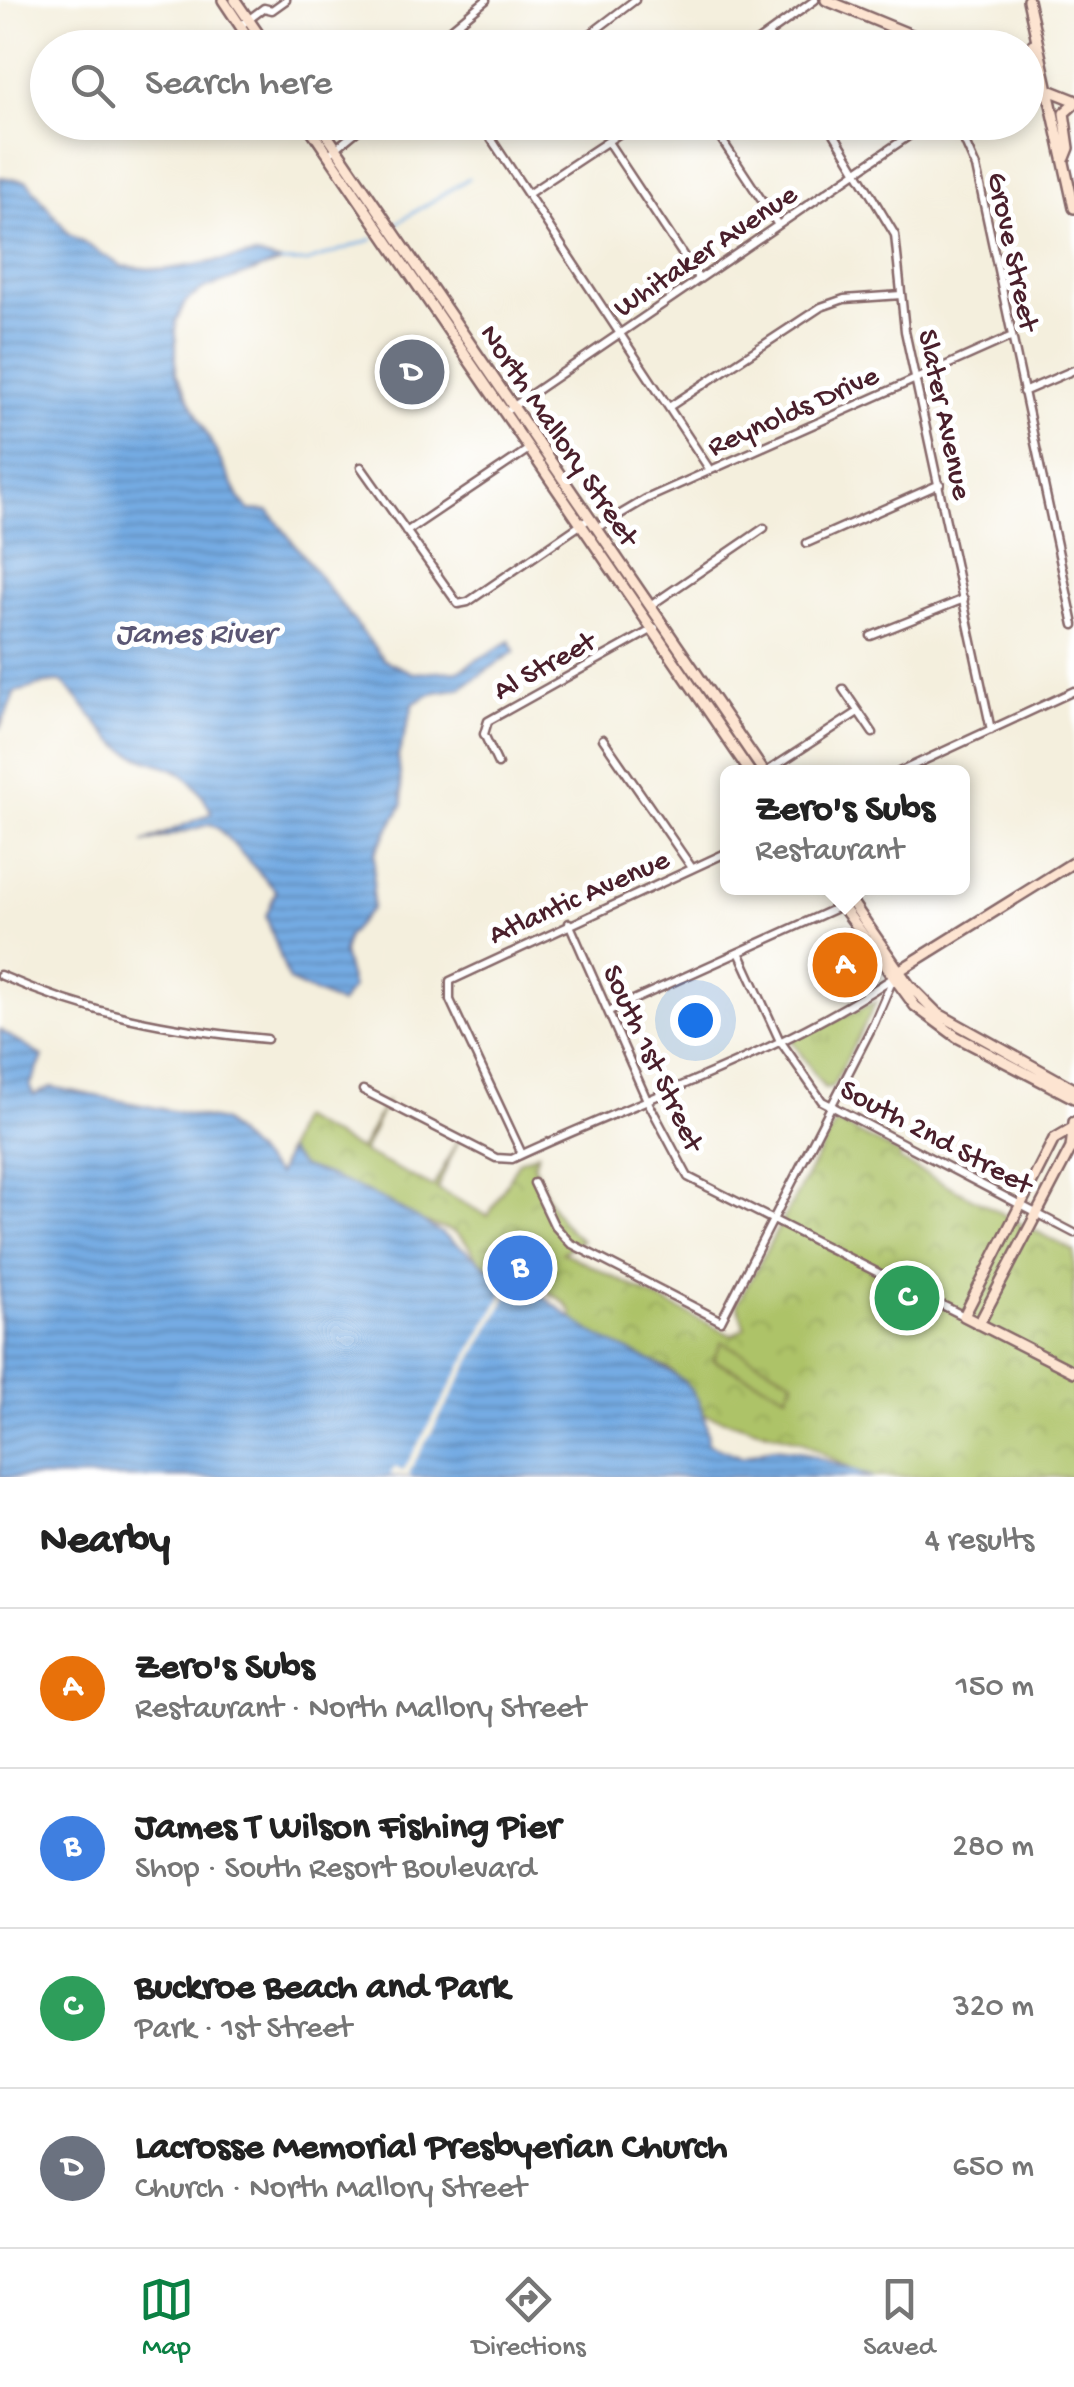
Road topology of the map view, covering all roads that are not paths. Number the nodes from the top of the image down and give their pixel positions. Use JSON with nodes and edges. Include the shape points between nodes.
{"nodes":[{"id":1,"x":223,"y":0,"type":"edge"},
{"id":2,"x":235,"y":0,"type":"edge"},
{"id":3,"x":286,"y":0,"type":"edge"},
{"id":4,"x":486,"y":0,"type":"edge"},
{"id":5,"x":634,"y":0,"type":"edge"},
{"id":6,"x":815,"y":0,"type":"edge"},
{"id":7,"x":826,"y":0,"type":"edge"},
{"id":8,"x":1028,"y":0,"type":"edge"},
{"id":9,"x":264,"y":4,"type":"edge"},
{"id":10,"x":244,"y":23,"type":"junction"},
{"id":11,"x":247,"y":30,"type":"edge"},
{"id":12,"x":251,"y":30,"type":"edge"},
{"id":13,"x":450,"y":30,"type":"edge"},
{"id":14,"x":595,"y":30,"type":"edge"},
{"id":15,"x":774,"y":30,"type":"edge"},
{"id":16,"x":899,"y":30,"type":"edge"},
{"id":17,"x":1034,"y":30,"type":"edge"},
{"id":18,"x":1044,"y":76,"type":"edge"},
{"id":19,"x":1044,"y":88,"type":"edge"},
{"id":20,"x":1047,"y":89,"type":"junction"},
{"id":21,"x":1074,"y":102,"type":"edge"},
{"id":22,"x":322,"y":140,"type":"edge"},
{"id":23,"x":326,"y":140,"type":"edge"},
{"id":24,"x":346,"y":140,"type":"edge"},
{"id":25,"x":492,"y":140,"type":"edge"},
{"id":26,"x":611,"y":140,"type":"edge"},
{"id":27,"x":722,"y":140,"type":"edge"},
{"id":28,"x":839,"y":140,"type":"edge"},
{"id":29,"x":903,"y":140,"type":"edge"},
{"id":30,"x":964,"y":140,"type":"edge"},
{"id":31,"x":608,"y":142,"type":"junction"},
{"id":32,"x":332,"y":152,"type":"junction"},
{"id":33,"x":1064,"y":161,"type":"junction"},
{"id":34,"x":859,"y":170,"type":"junction"},
{"id":35,"x":528,"y":194,"type":"junction"},
{"id":36,"x":1074,"y":208,"type":"edge"},
{"id":37,"x":778,"y":226,"type":"junction"},
{"id":38,"x":699,"y":279,"type":"junction"},
{"id":39,"x":901,"y":296,"type":"junction"},
{"id":40,"x":620,"y":333,"type":"junction"},
{"id":41,"x":1010,"y":337,"type":"junction"},
{"id":42,"x":1074,"y":370,"type":"edge"},
{"id":43,"x":916,"y":379,"type":"junction"},
{"id":44,"x":1023,"y":392,"type":"junction"},
{"id":45,"x":669,"y":407,"type":"junction"},
{"id":46,"x":508,"y":410,"type":"junction"},
{"id":47,"x":529,"y":448,"type":"junction"},
{"id":48,"x":361,"y":467,"type":"dead end"},
{"id":49,"x":710,"y":470,"type":"junction"},
{"id":50,"x":940,"y":484,"type":"junction"},
{"id":51,"x":585,"y":522,"type":"junction"},
{"id":52,"x":764,"y":528,"type":"dead end"},
{"id":53,"x":596,"y":529,"type":"junction"},
{"id":54,"x":406,"y":532,"type":"junction"},
{"id":55,"x":807,"y":543,"type":"dead end"},
{"id":56,"x":964,"y":599,"type":"junction"},
{"id":57,"x":649,"y":607,"type":"junction"},
{"id":58,"x":1074,"y":625,"type":"edge"},
{"id":59,"x":656,"y":627,"type":"junction"},
{"id":60,"x":871,"y":636,"type":"dead end"},
{"id":61,"x":843,"y":689,"type":"dead end"},
{"id":62,"x":1074,"y":691,"type":"edge"},
{"id":63,"x":858,"y":712,"type":"junction"},
{"id":64,"x":991,"y":730,"type":"junction"},
{"id":65,"x":873,"y":733,"type":"dead end"},
{"id":66,"x":604,"y":739,"type":"dead end"},
{"id":67,"x":498,"y":764,"type":"dead end"},
{"id":68,"x":745,"y":765,"type":"edge"},
{"id":69,"x":760,"y":765,"type":"edge"},
{"id":70,"x":776,"y":765,"type":"edge"},
{"id":71,"x":914,"y":765,"type":"edge"},
{"id":72,"x":720,"y":856,"type":"edge"},
{"id":73,"x":1074,"y":862,"type":"edge"},
{"id":74,"x":692,"y":868,"type":"junction"},
{"id":75,"x":834,"y":895,"type":"edge"},
{"id":76,"x":846,"y":895,"type":"edge"},
{"id":77,"x":841,"y":906,"type":"junction"},
{"id":78,"x":569,"y":924,"type":"junction"},
{"id":79,"x":739,"y":952,"type":"junction"},
{"id":80,"x":895,"y":974,"type":"junction"},
{"id":81,"x":0,"y":976,"type":"edge"},
{"id":82,"x":608,"y":1010,"type":"junction"},
{"id":83,"x":267,"y":1039,"type":"dead end"},
{"id":84,"x":779,"y":1039,"type":"junction"},
{"id":85,"x":1074,"y":1089,"type":"edge"},
{"id":86,"x":364,"y":1090,"type":"dead end"},
{"id":87,"x":1074,"y":1098,"type":"edge"},
{"id":88,"x":647,"y":1100,"type":"junction"},
{"id":89,"x":831,"y":1107,"type":"junction"},
{"id":90,"x":1072,"y":1126,"type":"edge"},
{"id":91,"x":522,"y":1154,"type":"junction"},
{"id":92,"x":534,"y":1183,"type":"dead end"},
{"id":93,"x":1020,"y":1206,"type":"junction"},
{"id":94,"x":1037,"y":1214,"type":"junction"},
{"id":95,"x":774,"y":1218,"type":"junction"},
{"id":96,"x":1074,"y":1233,"type":"edge"},
{"id":97,"x":964,"y":1316,"type":"junction"},
{"id":98,"x":979,"y":1324,"type":"junction"},
{"id":99,"x":1074,"y":1372,"type":"edge"}],
"edges":[{"from":1,"to":10,"type":"main road"},
{"from":2,"to":10,"type":"main road"},
{"from":3,"to":9,"type":"street","via":[[272,10]]},
{"from":4,"to":13,"type":"street"},
{"from":5,"to":14,"type":"street"},
{"from":6,"to":15,"type":"street"},
{"from":7,"to":16,"type":"main road"},
{"from":8,"to":17,"type":"main road"},
{"from":9,"to":10,"type":"street"},
{"from":10,"to":11,"type":"main road"},
{"from":10,"to":12,"type":"main road"},
{"from":18,"to":20,"type":"main road"},
{"from":19,"to":20,"type":"main road"},
{"from":20,"to":21,"type":"main road"},
{"from":20,"to":33,"type":"main road"},
{"from":21,"to":33,"type":"main road","via":[[1063,117],[1069,148]]},
{"from":22,"to":32,"type":"main road","name":"North Mallory Street"},
{"from":23,"to":32,"type":"main road","name":"North Mallory Street"},
{"from":24,"to":32,"type":"street"},
{"from":25,"to":35,"type":"street"},
{"from":26,"to":31,"type":"street"},
{"from":27,"to":37,"type":"street"},
{"from":28,"to":34,"type":"street","name":"Slater Avenue"},
{"from":29,"to":34,"type":"street","name":"Whitaker Avenue"},
{"from":30,"to":41,"type":"street","name":"Grove Street","via":[[976,167]]},
{"from":31,"to":35,"type":"street"},
{"from":31,"to":38,"type":"street"},
{"from":32,"to":46,"type":"main road","name":"North Mallory Street"},
{"from":33,"to":36,"type":"main road"},
{"from":34,"to":37,"type":"street","name":"Whitaker Avenue"},
{"from":34,"to":39,"type":"street","name":"Slater Avenue","via":[[895,235]]},
{"from":35,"to":40,"type":"street"},
{"from":37,"to":38,"type":"street","name":"Whitaker Avenue"},
{"from":38,"to":40,"type":"street","name":"Whitaker Avenue"},
{"from":39,"to":43,"type":"street","name":"Slater Avenue"},
{"from":39,"to":45,"type":"street","via":[[821,307]]},
{"from":40,"to":45,"type":"street"},
{"from":40,"to":46,"type":"street","name":"Whitaker Avenue"},
{"from":41,"to":43,"type":"street","name":"Reynolds Drive"},
{"from":41,"to":44,"type":"street","name":"Grove Street"},
{"from":42,"to":44,"type":"street"},
{"from":43,"to":49,"type":"street","name":"Reynolds Drive"},
{"from":43,"to":50,"type":"street","name":"Slater Avenue"},
{"from":44,"to":58,"type":"street","name":"Grove Street"},
{"from":45,"to":49,"type":"street"},
{"from":46,"to":47,"type":"main road","name":"North Mallory Street"},
{"from":46,"to":51,"type":"main road","name":"North Mallory Street"},
{"from":47,"to":51,"type":"main road","name":"North Mallory Street"},
{"from":47,"to":54,"type":"street"},
{"from":48,"to":54,"type":"street"},
{"from":49,"to":53,"type":"street","name":"Reynolds Drive"},
{"from":50,"to":55,"type":"street"},
{"from":50,"to":56,"type":"street","name":"Slater Avenue"},
{"from":51,"to":53,"type":"main road","name":"North Mallory Street"},
{"from":51,"to":54,"type":"street","via":[[463,604],[450,597]]},
{"from":51,"to":59,"type":"main road","name":"North Mallory Street"},
{"from":52,"to":57,"type":"street"},
{"from":53,"to":57,"type":"main road","name":"North Mallory Street"},
{"from":56,"to":60,"type":"street"},
{"from":56,"to":64,"type":"street","name":"Slater Avenue"},
{"from":57,"to":59,"type":"main road","name":"North Mallory Street"},
{"from":59,"to":67,"type":"street","name":"Al Street","via":[[488,721],[484,734]]},
{"from":59,"to":68,"type":"main road","name":"North Mallory Street"},
{"from":59,"to":69,"type":"main road","name":"North Mallory Street"},
{"from":61,"to":63,"type":"street"},
{"from":62,"to":64,"type":"street"},
{"from":63,"to":65,"type":"street"},
{"from":63,"to":70,"type":"street"},
{"from":64,"to":71,"type":"street"},
{"from":66,"to":74,"type":"street"},
{"from":72,"to":74,"type":"street","name":"Atlantic Avenue"},
{"from":73,"to":80,"type":"main road"},
{"from":74,"to":78,"type":"street","name":"Atlantic Avenue"},
{"from":75,"to":77,"type":"main road"},
{"from":76,"to":80,"type":"main road"},
{"from":77,"to":79,"type":"street"},
{"from":77,"to":80,"type":"main road"},
{"from":78,"to":82,"type":"street","name":"South 1st Street"},
{"from":78,"to":91,"type":"street","name":"Atlantic Avenue","via":[[450,981],[450,1000]]},
{"from":79,"to":82,"type":"street"},
{"from":79,"to":84,"type":"street","name":"South 2nd Street"},
{"from":80,"to":84,"type":"street","via":[[864,998]]},
{"from":80,"to":85,"type":"main road","via":[[957,1028]]},
{"from":80,"to":87,"type":"main road","via":[[916,1006],[946,1030]]},
{"from":80,"to":89,"type":"street"},
{"from":81,"to":83,"type":"street","via":[[100,1014]]},
{"from":82,"to":88,"type":"street","name":"South 1st Street"},
{"from":84,"to":88,"type":"street"},
{"from":84,"to":89,"type":"street","name":"South 2nd Street"},
{"from":86,"to":91,"type":"street","via":[[496,1158]]},
{"from":88,"to":91,"type":"street"},
{"from":88,"to":95,"type":"street","name":"South 1st Street","via":[[688,1178]]},
{"from":89,"to":93,"type":"street","name":"South 2nd Street"},
{"from":89,"to":95,"type":"street"},
{"from":90,"to":93,"type":"main road","via":[[1054,1139]]},
{"from":90,"to":94,"type":"main road","via":[[1071,1148]]},
{"from":92,"to":95,"type":"street","via":[[570,1243],[721,1321]]},
{"from":93,"to":94,"type":"street","name":"South 2nd Street"},
{"from":93,"to":97,"type":"main road"},
{"from":94,"to":96,"type":"street","name":"South 2nd Street"},
{"from":94,"to":98,"type":"main road"},
{"from":95,"to":97,"type":"street","name":"South 1st Street"},
{"from":97,"to":98,"type":"main road"},
{"from":98,"to":99,"type":"main road"}]}
